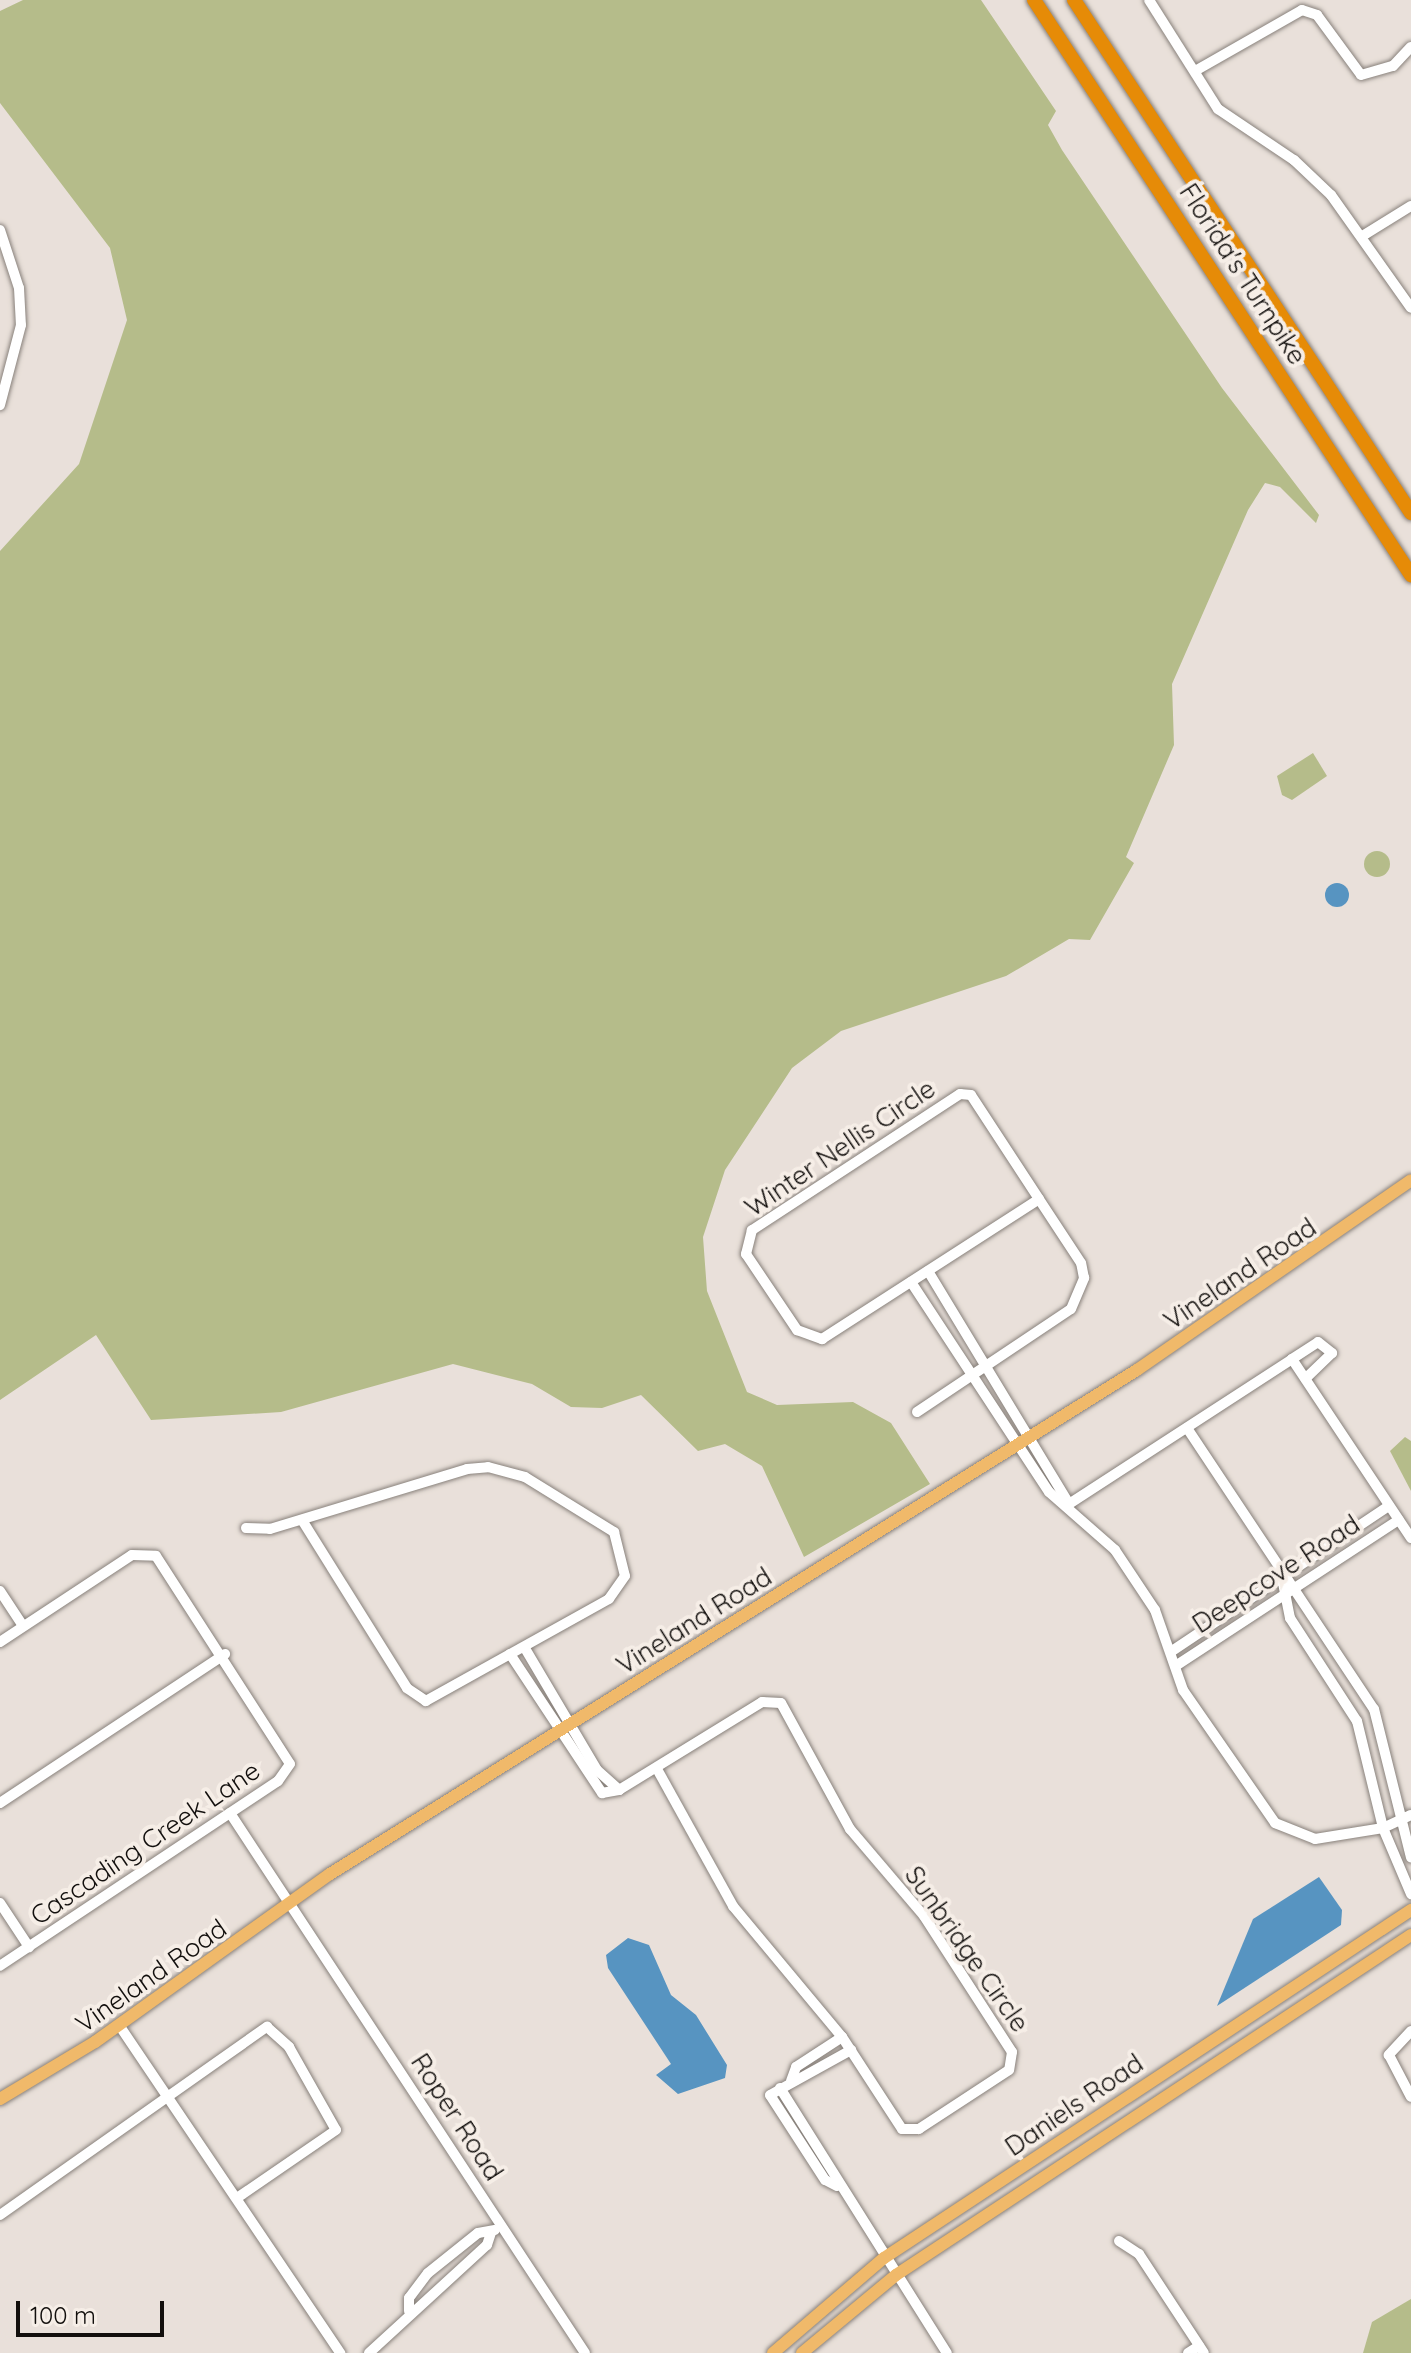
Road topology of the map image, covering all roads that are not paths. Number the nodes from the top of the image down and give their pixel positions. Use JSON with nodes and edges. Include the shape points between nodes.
{"nodes":[{"id":1,"x":1034,"y":0,"type":"edge"},
{"id":2,"x":1074,"y":0,"type":"edge"},
{"id":3,"x":1149,"y":0,"type":"edge"},
{"id":4,"x":1411,"y":47,"type":"edge"},
{"id":5,"x":1195,"y":71,"type":"junction"},
{"id":6,"x":1411,"y":206,"type":"edge"},
{"id":7,"x":0,"y":230,"type":"edge"},
{"id":8,"x":1364,"y":235,"type":"junction"},
{"id":9,"x":1411,"y":308,"type":"edge"},
{"id":10,"x":0,"y":405,"type":"edge"},
{"id":11,"x":1411,"y":513,"type":"edge"},
{"id":12,"x":1411,"y":575,"type":"edge"},
{"id":13,"x":1411,"y":1180,"type":"edge"},
{"id":14,"x":1039,"y":1199,"type":"junction"},
{"id":15,"x":928,"y":1271,"type":"junction"},
{"id":16,"x":911,"y":1282,"type":"junction"},
{"id":17,"x":1292,"y":1359,"type":"junction"},
{"id":18,"x":988,"y":1364,"type":"junction"},
{"id":19,"x":973,"y":1374,"type":"junction"},
{"id":20,"x":1305,"y":1379,"type":"junction"},
{"id":21,"x":1004,"y":1392,"type":"junction"},
{"id":22,"x":993,"y":1400,"type":"junction"},
{"id":23,"x":917,"y":1412,"type":"dead end"},
{"id":24,"x":1187,"y":1428,"type":"junction"},
{"id":25,"x":1033,"y":1436,"type":"junction"},
{"id":26,"x":1020,"y":1444,"type":"junction"},
{"id":27,"x":1056,"y":1475,"type":"junction"},
{"id":28,"x":1043,"y":1482,"type":"junction"},
{"id":29,"x":1069,"y":1504,"type":"junction"},
{"id":30,"x":1389,"y":1506,"type":"junction"},
{"id":31,"x":302,"y":1520,"type":"junction"},
{"id":32,"x":1399,"y":1520,"type":"junction"},
{"id":33,"x":246,"y":1528,"type":"dead end"},
{"id":34,"x":1411,"y":1538,"type":"edge"},
{"id":35,"x":1282,"y":1578,"type":"junction"},
{"id":36,"x":1295,"y":1589,"type":"junction"},
{"id":37,"x":0,"y":1591,"type":"edge"},
{"id":38,"x":1283,"y":1596,"type":"junction"},
{"id":39,"x":23,"y":1626,"type":"junction"},
{"id":40,"x":0,"y":1642,"type":"edge"},
{"id":41,"x":526,"y":1650,"type":"junction"},
{"id":42,"x":1172,"y":1651,"type":"junction"},
{"id":43,"x":225,"y":1654,"type":"junction"},
{"id":44,"x":510,"y":1654,"type":"junction"},
{"id":45,"x":1177,"y":1665,"type":"junction"},
{"id":46,"x":571,"y":1724,"type":"junction"},
{"id":47,"x":558,"y":1731,"type":"junction"},
{"id":48,"x":657,"y":1769,"type":"junction"},
{"id":49,"x":597,"y":1770,"type":"junction"},
{"id":50,"x":586,"y":1778,"type":"junction"},
{"id":51,"x":619,"y":1790,"type":"junction"},
{"id":52,"x":0,"y":1803,"type":"edge"},
{"id":53,"x":230,"y":1813,"type":"junction"},
{"id":54,"x":1411,"y":1815,"type":"edge"},
{"id":55,"x":1401,"y":1821,"type":"junction"},
{"id":56,"x":1383,"y":1828,"type":"junction"},
{"id":57,"x":1410,"y":1856,"type":"edge"},
{"id":58,"x":1394,"y":1862,"type":"junction"},
{"id":59,"x":1411,"y":1894,"type":"edge"},
{"id":60,"x":0,"y":1903,"type":"edge"},
{"id":61,"x":291,"y":1906,"type":"junction"},
{"id":62,"x":1411,"y":1910,"type":"edge"},
{"id":63,"x":1411,"y":1935,"type":"edge"},
{"id":64,"x":29,"y":1947,"type":"junction"},
{"id":65,"x":0,"y":1966,"type":"edge"},
{"id":66,"x":119,"y":2025,"type":"junction"},
{"id":67,"x":1411,"y":2031,"type":"edge"},
{"id":68,"x":842,"y":2037,"type":"junction"},
{"id":69,"x":851,"y":2050,"type":"junction"},
{"id":70,"x":791,"y":2081,"type":"junction"},
{"id":71,"x":780,"y":2088,"type":"junction"},
{"id":72,"x":165,"y":2094,"type":"junction"},
{"id":73,"x":1411,"y":2097,"type":"edge"},
{"id":74,"x":0,"y":2099,"type":"edge"},
{"id":75,"x":837,"y":2186,"type":"junction"},
{"id":76,"x":237,"y":2198,"type":"junction"},
{"id":77,"x":0,"y":2215,"type":"edge"},
{"id":78,"x":501,"y":2226,"type":"junction"},
{"id":79,"x":491,"y":2233,"type":"junction"},
{"id":80,"x":1119,"y":2241,"type":"dead end"},
{"id":81,"x":884,"y":2258,"type":"junction"},
{"id":82,"x":428,"y":2273,"type":"junction"},
{"id":83,"x":896,"y":2275,"type":"junction"},
{"id":84,"x":440,"y":2284,"type":"junction"},
{"id":85,"x":409,"y":2311,"type":"junction"},
{"id":86,"x":1202,"y":2349,"type":"edge"},
{"id":87,"x":340,"y":2353,"type":"edge"},
{"id":88,"x":369,"y":2353,"type":"edge"},
{"id":89,"x":585,"y":2353,"type":"edge"},
{"id":90,"x":773,"y":2353,"type":"edge"},
{"id":91,"x":802,"y":2353,"type":"edge"},
{"id":92,"x":947,"y":2353,"type":"edge"},
{"id":93,"x":1188,"y":2353,"type":"edge"}],
"edges":[{"from":1,"to":12,"type":"highway","name":"Florida's Turnpike"},
{"from":2,"to":11,"type":"highway","name":"Florida's Turnpike"},
{"from":3,"to":5,"type":"street"},
{"from":4,"to":5,"type":"street","via":[[1393,66],[1361,75],[1317,15],[1302,10]]},
{"from":5,"to":8,"type":"street","via":[[1218,109],[1294,160]]},
{"from":6,"to":8,"type":"street"},
{"from":7,"to":10,"type":"street","via":[[19,288],[21,325]]},
{"from":8,"to":9,"type":"street"},
{"from":13,"to":25,"type":"main road","name":"Vineland Road"},
{"from":14,"to":15,"type":"street","name":"Winter Nellis Circle"},
{"from":14,"to":16,"type":"street","name":"Winter Nellis Circle","via":[[966,1092],[746,1241],[746,1254],[807,1338],[822,1339]]},
{"from":14,"to":18,"type":"street","via":[[1084,1278],[1071,1309]]},
{"from":15,"to":16,"type":"street","name":"Winter Nellis Circle"},
{"from":15,"to":18,"type":"street"},
{"from":16,"to":19,"type":"street"},
{"from":17,"to":20,"type":"street"},
{"from":17,"to":20,"type":"street","via":[[1318,1342],[1332,1353]]},
{"from":17,"to":24,"type":"street"},
{"from":18,"to":19,"type":"street"},
{"from":18,"to":21,"type":"street"},
{"from":19,"to":22,"type":"street"},
{"from":19,"to":23,"type":"street"},
{"from":20,"to":30,"type":"street"},
{"from":21,"to":22,"type":"street"},
{"from":21,"to":25,"type":"street"},
{"from":22,"to":26,"type":"street"},
{"from":24,"to":29,"type":"street"},
{"from":24,"to":35,"type":"street"},
{"from":25,"to":26,"type":"main road","name":"Vineland Road"},
{"from":25,"to":27,"type":"street"},
{"from":26,"to":28,"type":"street"},
{"from":26,"to":46,"type":"main road","name":"Vineland Road"},
{"from":27,"to":28,"type":"street"},
{"from":27,"to":29,"type":"street"},
{"from":28,"to":29,"type":"street"},
{"from":29,"to":42,"type":"street","via":[[1115,1550]]},
{"from":30,"to":32,"type":"street"},
{"from":30,"to":35,"type":"street","name":"Deepcove Road"},
{"from":31,"to":33,"type":"street"},
{"from":31,"to":41,"type":"street","via":[[467,1469],[525,1477],[614,1532],[626,1561],[609,1599]]},
{"from":31,"to":44,"type":"street","via":[[415,1697],[437,1698]]},
{"from":32,"to":34,"type":"street"},
{"from":32,"to":36,"type":"street","name":"Deepcove Road"},
{"from":35,"to":36,"type":"street"},
{"from":35,"to":38,"type":"street"},
{"from":35,"to":42,"type":"street","name":"Deepcove Road"},
{"from":36,"to":38,"type":"street","name":"Deepcove Road"},
{"from":36,"to":55,"type":"street","via":[[1383,1728]]},
{"from":37,"to":39,"type":"street"},
{"from":38,"to":45,"type":"street","name":"Deepcove Road"},
{"from":38,"to":56,"type":"street","via":[[1357,1721]]},
{"from":39,"to":40,"type":"street"},
{"from":39,"to":43,"type":"street","name":"Cascading Creek Lane","via":[[132,1555],[148,1552],[165,1563]]},
{"from":41,"to":44,"type":"street"},
{"from":41,"to":46,"type":"street"},
{"from":42,"to":45,"type":"street"},
{"from":43,"to":52,"type":"street"},
{"from":43,"to":53,"type":"street","name":"Cascading Creek Lane","via":[[290,1764],[278,1781]]},
{"from":44,"to":47,"type":"street"},
{"from":45,"to":56,"type":"street","via":[[1183,1690],[1275,1823],[1315,1839]]},
{"from":46,"to":47,"type":"main road","name":"Vineland Road"},
{"from":46,"to":49,"type":"street"},
{"from":47,"to":50,"type":"street"},
{"from":47,"to":61,"type":"main road","name":"Vineland Road"},
{"from":48,"to":51,"type":"street","name":"Sunbridge Circle"},
{"from":48,"to":68,"type":"street","name":"Sunbridge Circle","via":[[733,1906]]},
{"from":48,"to":69,"type":"street","name":"Sunbridge Circle","via":[[762,1702],[781,1703],[850,1829],[924,1916],[1014,2064],[910,2132]]},
{"from":49,"to":50,"type":"street"},
{"from":49,"to":51,"type":"street"},
{"from":50,"to":51,"type":"street","via":[[602,1793]]},
{"from":53,"to":61,"type":"street","name":"Roper Road"},
{"from":53,"to":64,"type":"street","name":"Cascading Creek Lane"},
{"from":54,"to":55,"type":"street"},
{"from":55,"to":56,"type":"street"},
{"from":55,"to":57,"type":"street"},
{"from":56,"to":58,"type":"street"},
{"from":57,"to":58,"type":"street"},
{"from":58,"to":59,"type":"street"},
{"from":60,"to":64,"type":"street"},
{"from":61,"to":66,"type":"main road","name":"Vineland Road"},
{"from":61,"to":78,"type":"street","name":"Roper Road"},
{"from":62,"to":81,"type":"main road","name":"Daniels Road"},
{"from":63,"to":83,"type":"main road","name":"Daniels Road"},
{"from":64,"to":65,"type":"street","name":"Cascading Creek Lane"},
{"from":66,"to":72,"type":"street"},
{"from":66,"to":74,"type":"main road","name":"Vineland Road"},
{"from":67,"to":73,"type":"street","via":[[1389,2055]]},
{"from":68,"to":69,"type":"street","name":"Sunbridge Circle"},
{"from":68,"to":70,"type":"street","via":[[796,2067]]},
{"from":69,"to":70,"type":"street"},
{"from":70,"to":71,"type":"street"},
{"from":71,"to":75,"type":"street"},
{"from":71,"to":75,"type":"street","via":[[770,2095],[825,2180]]},
{"from":72,"to":76,"type":"street"},
{"from":72,"to":76,"type":"street","via":[[267,2027],[289,2047],[336,2130]]},
{"from":72,"to":77,"type":"street","via":[[92,2156]]},
{"from":75,"to":81,"type":"street"},
{"from":76,"to":87,"type":"street"},
{"from":78,"to":79,"type":"street"},
{"from":78,"to":89,"type":"street","name":"Roper Road"},
{"from":79,"to":82,"type":"street","via":[[478,2233]]},
{"from":79,"to":84,"type":"street","via":[[487,2245]]},
{"from":80,"to":86,"type":"street","via":[[1139,2254]]},
{"from":81,"to":83,"type":"street"},
{"from":81,"to":90,"type":"main road","name":"Daniels Road"},
{"from":82,"to":84,"type":"street"},
{"from":82,"to":85,"type":"street","via":[[409,2298]]},
{"from":83,"to":91,"type":"main road","name":"Daniels Road"},
{"from":83,"to":92,"type":"street"},
{"from":84,"to":85,"type":"street"},
{"from":85,"to":88,"type":"street"},
{"from":86,"to":93,"type":"street"}]}
